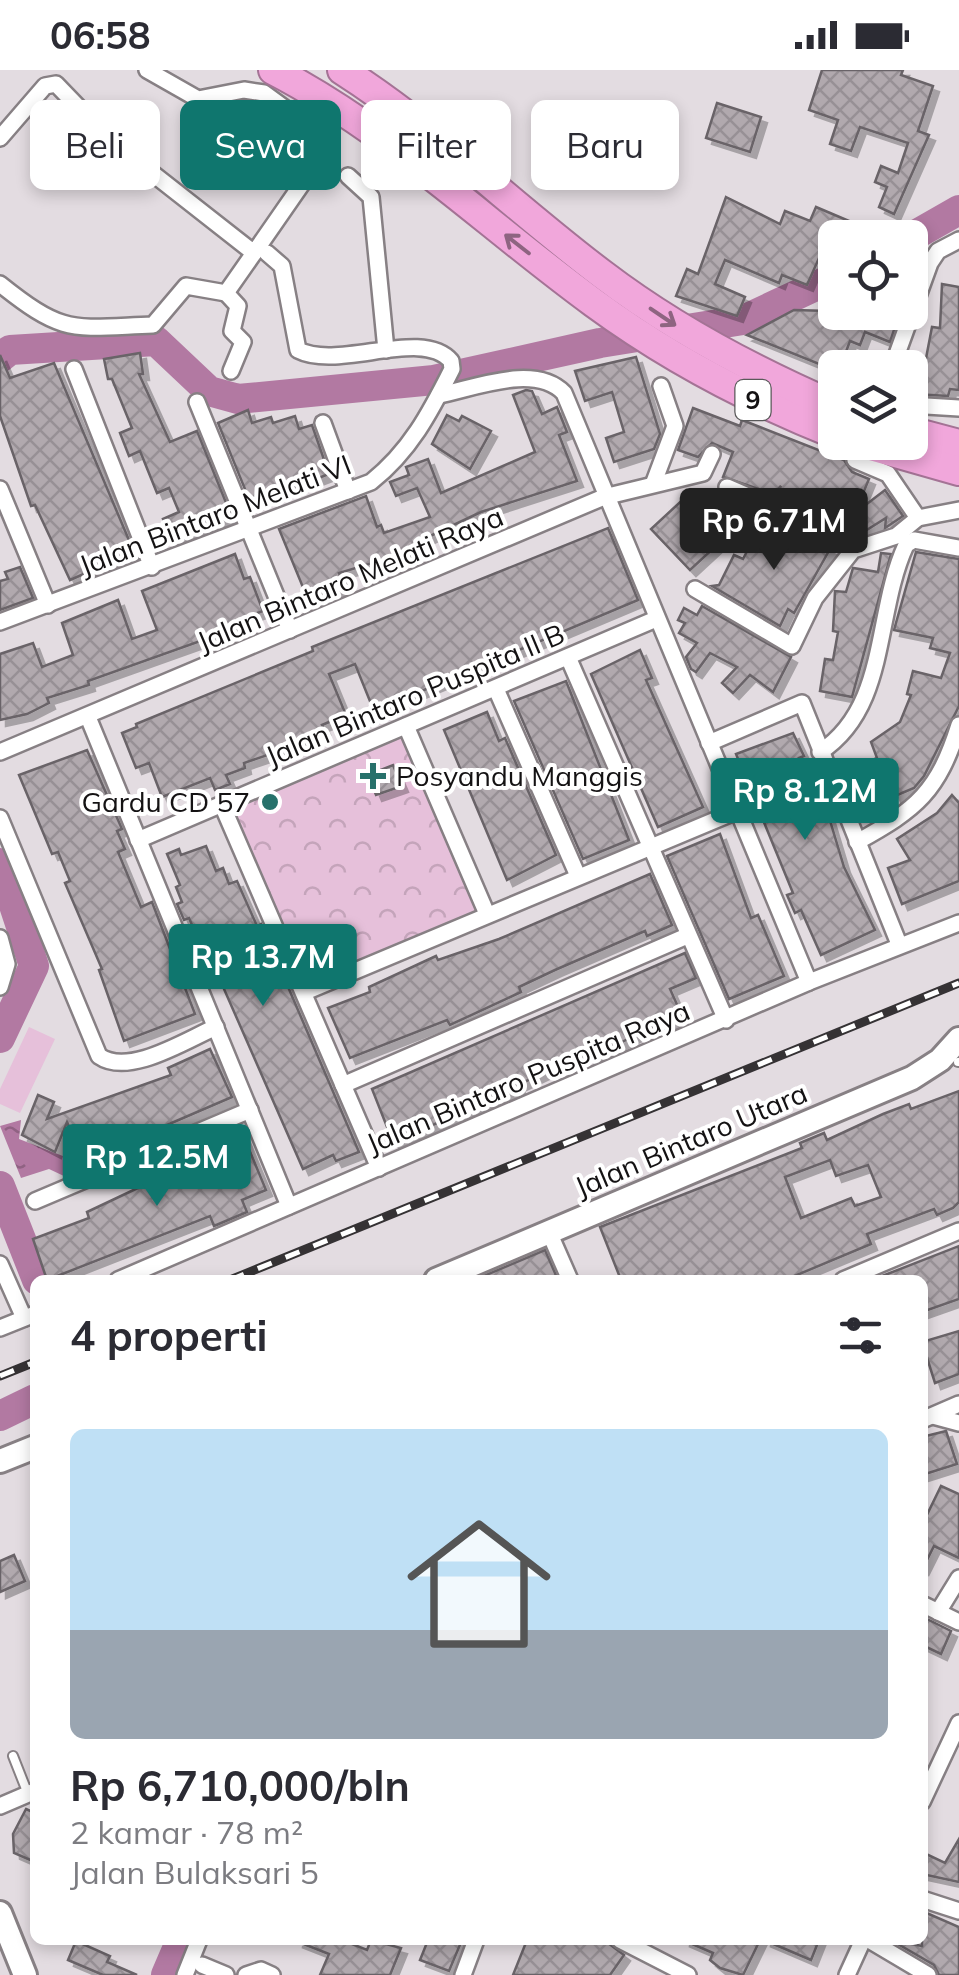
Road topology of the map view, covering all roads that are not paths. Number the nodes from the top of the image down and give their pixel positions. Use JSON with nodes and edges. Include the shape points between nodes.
{"nodes":[{"id":1,"x":67,"y":70,"type":"edge"},
{"id":2,"x":147,"y":70,"type":"edge"},
{"id":3,"x":273,"y":70,"type":"edge"},
{"id":4,"x":342,"y":70,"type":"edge"},
{"id":5,"x":56,"y":84,"type":"junction"},
{"id":6,"x":0,"y":107,"type":"edge"},
{"id":7,"x":15,"y":121,"type":"junction"},
{"id":8,"x":0,"y":138,"type":"edge"},
{"id":9,"x":348,"y":176,"type":"dead end"},
{"id":10,"x":959,"y":240,"type":"edge"},
{"id":11,"x":260,"y":253,"type":"junction"},
{"id":12,"x":0,"y":284,"type":"edge"},
{"id":13,"x":603,"y":292,"type":"junction"},
{"id":14,"x":226,"y":293,"type":"junction"},
{"id":15,"x":386,"y":350,"type":"junction"},
{"id":16,"x":899,"y":350,"type":"edge"},
{"id":17,"x":74,"y":368,"type":"dead end"},
{"id":18,"x":231,"y":371,"type":"dead end"},
{"id":19,"x":661,"y":386,"type":"dead end"},
{"id":20,"x":441,"y":392,"type":"junction"},
{"id":21,"x":818,"y":398,"type":"edge"},
{"id":22,"x":197,"y":402,"type":"dead end"},
{"id":23,"x":928,"y":406,"type":"edge"},
{"id":24,"x":959,"y":408,"type":"edge"},
{"id":25,"x":323,"y":423,"type":"dead end"},
{"id":26,"x":818,"y":427,"type":"edge"},
{"id":27,"x":928,"y":436,"type":"edge"},
{"id":28,"x":959,"y":444,"type":"edge"},
{"id":29,"x":712,"y":454,"type":"dead end"},
{"id":30,"x":868,"y":460,"type":"edge"},
{"id":31,"x":899,"y":460,"type":"edge"},
{"id":32,"x":959,"y":471,"type":"edge"},
{"id":33,"x":654,"y":482,"type":"junction"},
{"id":34,"x":726,"y":487,"type":"dead end"},
{"id":35,"x":0,"y":489,"type":"edge"},
{"id":36,"x":348,"y":490,"type":"junction"},
{"id":37,"x":604,"y":497,"type":"junction"},
{"id":38,"x":959,"y":510,"type":"edge"},
{"id":39,"x":918,"y":518,"type":"junction"},
{"id":40,"x":248,"y":529,"type":"junction"},
{"id":41,"x":959,"y":548,"type":"edge"},
{"id":42,"x":853,"y":550,"type":"junction"},
{"id":43,"x":152,"y":567,"type":"junction"},
{"id":44,"x":696,"y":589,"type":"dead end"},
{"id":45,"x":48,"y":605,"type":"junction"},
{"id":46,"x":656,"y":620,"type":"junction"},
{"id":47,"x":0,"y":622,"type":"edge"},
{"id":48,"x":290,"y":630,"type":"junction"},
{"id":49,"x":568,"y":657,"type":"junction"},
{"id":50,"x":496,"y":690,"type":"junction"},
{"id":51,"x":88,"y":717,"type":"junction"},
{"id":52,"x":959,"y":725,"type":"edge"},
{"id":53,"x":406,"y":726,"type":"junction"},
{"id":54,"x":709,"y":743,"type":"junction"},
{"id":55,"x":0,"y":752,"type":"edge"},
{"id":56,"x":820,"y":752,"type":"junction"},
{"id":57,"x":222,"y":805,"type":"junction"},
{"id":58,"x":737,"y":811,"type":"junction"},
{"id":59,"x":0,"y":818,"type":"edge"},
{"id":60,"x":138,"y":840,"type":"junction"},
{"id":61,"x":857,"y":842,"type":"junction"},
{"id":62,"x":648,"y":848,"type":"junction"},
{"id":63,"x":578,"y":876,"type":"junction"},
{"id":64,"x":487,"y":914,"type":"junction"},
{"id":65,"x":959,"y":923,"type":"edge"},
{"id":66,"x":687,"y":936,"type":"junction"},
{"id":67,"x":0,"y":938,"type":"edge"},
{"id":68,"x":899,"y":944,"type":"junction"},
{"id":69,"x":809,"y":982,"type":"junction"},
{"id":70,"x":0,"y":987,"type":"edge"},
{"id":71,"x":305,"y":992,"type":"junction"},
{"id":72,"x":726,"y":1020,"type":"junction"},
{"id":73,"x":216,"y":1027,"type":"junction"},
{"id":74,"x":959,"y":1039,"type":"edge"},
{"id":75,"x":343,"y":1086,"type":"junction"},
{"id":76,"x":250,"y":1110,"type":"junction"},
{"id":77,"x":379,"y":1168,"type":"junction"},
{"id":78,"x":35,"y":1202,"type":"dead end"},
{"id":79,"x":290,"y":1206,"type":"junction"},
{"id":80,"x":959,"y":1231,"type":"edge"},
{"id":81,"x":549,"y":1232,"type":"junction"},
{"id":82,"x":0,"y":1264,"type":"edge"},
{"id":83,"x":130,"y":1275,"type":"edge"},
{"id":84,"x":448,"y":1275,"type":"edge"},
{"id":85,"x":568,"y":1275,"type":"edge"},
{"id":86,"x":855,"y":1275,"type":"edge"},
{"id":87,"x":29,"y":1316,"type":"edge"},
{"id":88,"x":0,"y":1328,"type":"edge"},
{"id":89,"x":959,"y":1404,"type":"edge"},
{"id":90,"x":928,"y":1418,"type":"edge"},
{"id":91,"x":959,"y":1422,"type":"edge"},
{"id":92,"x":30,"y":1449,"type":"edge"},
{"id":93,"x":0,"y":1461,"type":"edge"},
{"id":94,"x":959,"y":1578,"type":"edge"},
{"id":95,"x":928,"y":1607,"type":"edge"},
{"id":96,"x":938,"y":1612,"type":"junction"},
{"id":97,"x":959,"y":1622,"type":"edge"},
{"id":98,"x":959,"y":1723,"type":"edge"},
{"id":99,"x":12,"y":1756,"type":"dead end"},
{"id":100,"x":928,"y":1789,"type":"edge"},
{"id":101,"x":30,"y":1790,"type":"edge"},
{"id":102,"x":30,"y":1792,"type":"edge"},
{"id":103,"x":0,"y":1806,"type":"edge"},
{"id":104,"x":928,"y":1901,"type":"edge"},
{"id":105,"x":959,"y":1911,"type":"edge"},
{"id":106,"x":0,"y":1913,"type":"edge"},
{"id":107,"x":197,"y":1945,"type":"edge"},
{"id":108,"x":474,"y":1945,"type":"edge"},
{"id":109,"x":632,"y":1945,"type":"edge"},
{"id":110,"x":662,"y":1945,"type":"edge"},
{"id":111,"x":858,"y":1945,"type":"edge"},
{"id":112,"x":865,"y":1945,"type":"edge"},
{"id":113,"x":658,"y":1956,"type":"junction"},
{"id":114,"x":202,"y":1965,"type":"dead end"},
{"id":115,"x":24,"y":1975,"type":"edge"},
{"id":116,"x":185,"y":1975,"type":"edge"},
{"id":117,"x":226,"y":1975,"type":"edge"},
{"id":118,"x":246,"y":1975,"type":"edge"},
{"id":119,"x":272,"y":1975,"type":"edge"},
{"id":120,"x":462,"y":1975,"type":"edge"},
{"id":121,"x":688,"y":1975,"type":"edge"},
{"id":122,"x":847,"y":1975,"type":"edge"},
{"id":123,"x":928,"y":1975,"type":"edge"}],
"edges":[{"from":1,"to":5,"type":"street"},
{"from":2,"to":11,"type":"street","via":[[198,99],[264,93],[331,142],[275,218]]},
{"from":13,"to":3,"type":"highway","number":"9","one_way":true,"via":[[376,132]]},
{"from":4,"to":13,"type":"highway","number":"9","via":[[402,108]]},
{"from":5,"to":7,"type":"street","via":[[45,86]]},
{"from":5,"to":11,"type":"street","via":[[110,140]]},
{"from":6,"to":7,"type":"street"},
{"from":7,"to":8,"type":"street"},
{"from":9,"to":15,"type":"street","via":[[371,197]]},
{"from":10,"to":16,"type":"street","via":[[930,263]]},
{"from":11,"to":14,"type":"street"},
{"from":11,"to":15,"type":"street","via":[[282,266],[298,350],[325,358]]},
{"from":12,"to":14,"type":"street","via":[[64,327],[153,325],[186,286]]},
{"from":13,"to":21,"type":"highway","number":"9","one_way":true},
{"from":13,"to":26,"type":"highway","number":"9","via":[[674,358]]},
{"from":14,"to":18,"type":"street","via":[[238,306],[232,331],[243,342]]},
{"from":15,"to":20,"type":"street","name":"Jalan Bintaro Melati VI","via":[[446,355],[452,369]]},
{"from":17,"to":43,"type":"street"},
{"from":19,"to":33,"type":"street","via":[[674,426]]},
{"from":20,"to":36,"type":"street","name":"Jalan Bintaro Melati VI","via":[[399,460]]},
{"from":20,"to":37,"type":"street","via":[[525,378],[554,382]]},
{"from":22,"to":40,"type":"street"},
{"from":23,"to":24,"type":"street"},
{"from":25,"to":36,"type":"street"},
{"from":27,"to":28,"type":"highway"},
{"from":29,"to":33,"type":"street","name":"Jalan Bintaro Melati Raya","via":[[703,474]]},
{"from":30,"to":39,"type":"street","via":[[888,474]]},
{"from":31,"to":32,"type":"highway"},
{"from":33,"to":37,"type":"street","name":"Jalan Bintaro Melati Raya"},
{"from":34,"to":42,"type":"street","via":[[802,519]]},
{"from":35,"to":45,"type":"street"},
{"from":36,"to":40,"type":"street","name":"Jalan Bintaro Melati VI"},
{"from":37,"to":46,"type":"street"},
{"from":37,"to":48,"type":"street","name":"Jalan Bintaro Melati Raya"},
{"from":38,"to":39,"type":"street"},
{"from":39,"to":42,"type":"street","via":[[896,536]]},
{"from":40,"to":43,"type":"street","name":"Jalan Bintaro Melati VI"},
{"from":40,"to":48,"type":"street"},
{"from":41,"to":56,"type":"street","via":[[914,540],[906,545],[868,692],[842,738]]},
{"from":42,"to":44,"type":"street","via":[[816,598],[792,646]]},
{"from":43,"to":45,"type":"street","name":"Jalan Bintaro Melati VI"},
{"from":45,"to":47,"type":"street","name":"Jalan Bintaro Melati VI"},
{"from":46,"to":49,"type":"street","name":"Jalan Bintaro Puspita II B"},
{"from":46,"to":54,"type":"street"},
{"from":48,"to":51,"type":"street","name":"Jalan Bintaro Melati Raya"},
{"from":49,"to":50,"type":"street","name":"Jalan Bintaro Puspita II B"},
{"from":49,"to":62,"type":"street"},
{"from":50,"to":53,"type":"street","name":"Jalan Bintaro Puspita II B"},
{"from":50,"to":63,"type":"street"},
{"from":51,"to":55,"type":"street","name":"Jalan Bintaro Melati Raya"},
{"from":51,"to":60,"type":"street"},
{"from":52,"to":61,"type":"street","via":[[927,796]]},
{"from":53,"to":57,"type":"street","name":"Jalan Bintaro Puspita II B"},
{"from":53,"to":64,"type":"street"},
{"from":54,"to":56,"type":"street","via":[[802,703]]},
{"from":54,"to":58,"type":"street"},
{"from":56,"to":61,"type":"street"},
{"from":57,"to":60,"type":"street","name":"Jalan Bintaro Puspita II B"},
{"from":57,"to":71,"type":"street"},
{"from":58,"to":62,"type":"street"},
{"from":58,"to":69,"type":"street"},
{"from":59,"to":73,"type":"street","via":[[99,1056],[130,1060]]},
{"from":60,"to":73,"type":"street"},
{"from":61,"to":68,"type":"street"},
{"from":62,"to":63,"type":"street"},
{"from":62,"to":66,"type":"street"},
{"from":63,"to":64,"type":"street"},
{"from":64,"to":71,"type":"street"},
{"from":65,"to":68,"type":"street","name":"Jalan Bintaro Puspita Raya"},
{"from":66,"to":72,"type":"street"},
{"from":66,"to":75,"type":"street"},
{"from":67,"to":70,"type":"street","via":[[7,964]]},
{"from":68,"to":69,"type":"street","name":"Jalan Bintaro Puspita Raya"},
{"from":69,"to":72,"type":"street","name":"Jalan Bintaro Puspita Raya"},
{"from":71,"to":75,"type":"street"},
{"from":72,"to":77,"type":"street","name":"Jalan Bintaro Puspita Raya"},
{"from":73,"to":76,"type":"street"},
{"from":74,"to":81,"type":"main road","name":"Jalan Bintaro Utara","via":[[912,1078]]},
{"from":75,"to":77,"type":"street"},
{"from":76,"to":78,"type":"street"},
{"from":76,"to":79,"type":"street"},
{"from":77,"to":79,"type":"street","name":"Jalan Bintaro Puspita Raya"},
{"from":79,"to":83,"type":"street","name":"Jalan Bintaro Puspita Raya"},
{"from":80,"to":86,"type":"street"},
{"from":81,"to":84,"type":"main road","name":"Jalan Bintaro Utara"},
{"from":81,"to":85,"type":"street"},
{"from":82,"to":87,"type":"street"},
{"from":87,"to":88,"type":"street"},
{"from":89,"to":90,"type":"street"},
{"from":90,"to":91,"type":"street"},
{"from":92,"to":93,"type":"main road"},
{"from":94,"to":96,"type":"street"},
{"from":95,"to":96,"type":"street"},
{"from":96,"to":97,"type":"street"},
{"from":98,"to":100,"type":"street"},
{"from":99,"to":101,"type":"lane"},
{"from":102,"to":103,"type":"street"},
{"from":104,"to":105,"type":"street"},
{"from":106,"to":115,"type":"main road"},
{"from":107,"to":116,"type":"street"},
{"from":108,"to":120,"type":"street"},
{"from":109,"to":113,"type":"street"},
{"from":110,"to":113,"type":"street"},
{"from":111,"to":122,"type":"street"},
{"from":112,"to":123,"type":"street"},
{"from":113,"to":121,"type":"street"},
{"from":114,"to":117,"type":"street"},
{"from":118,"to":119,"type":"street"}]}
